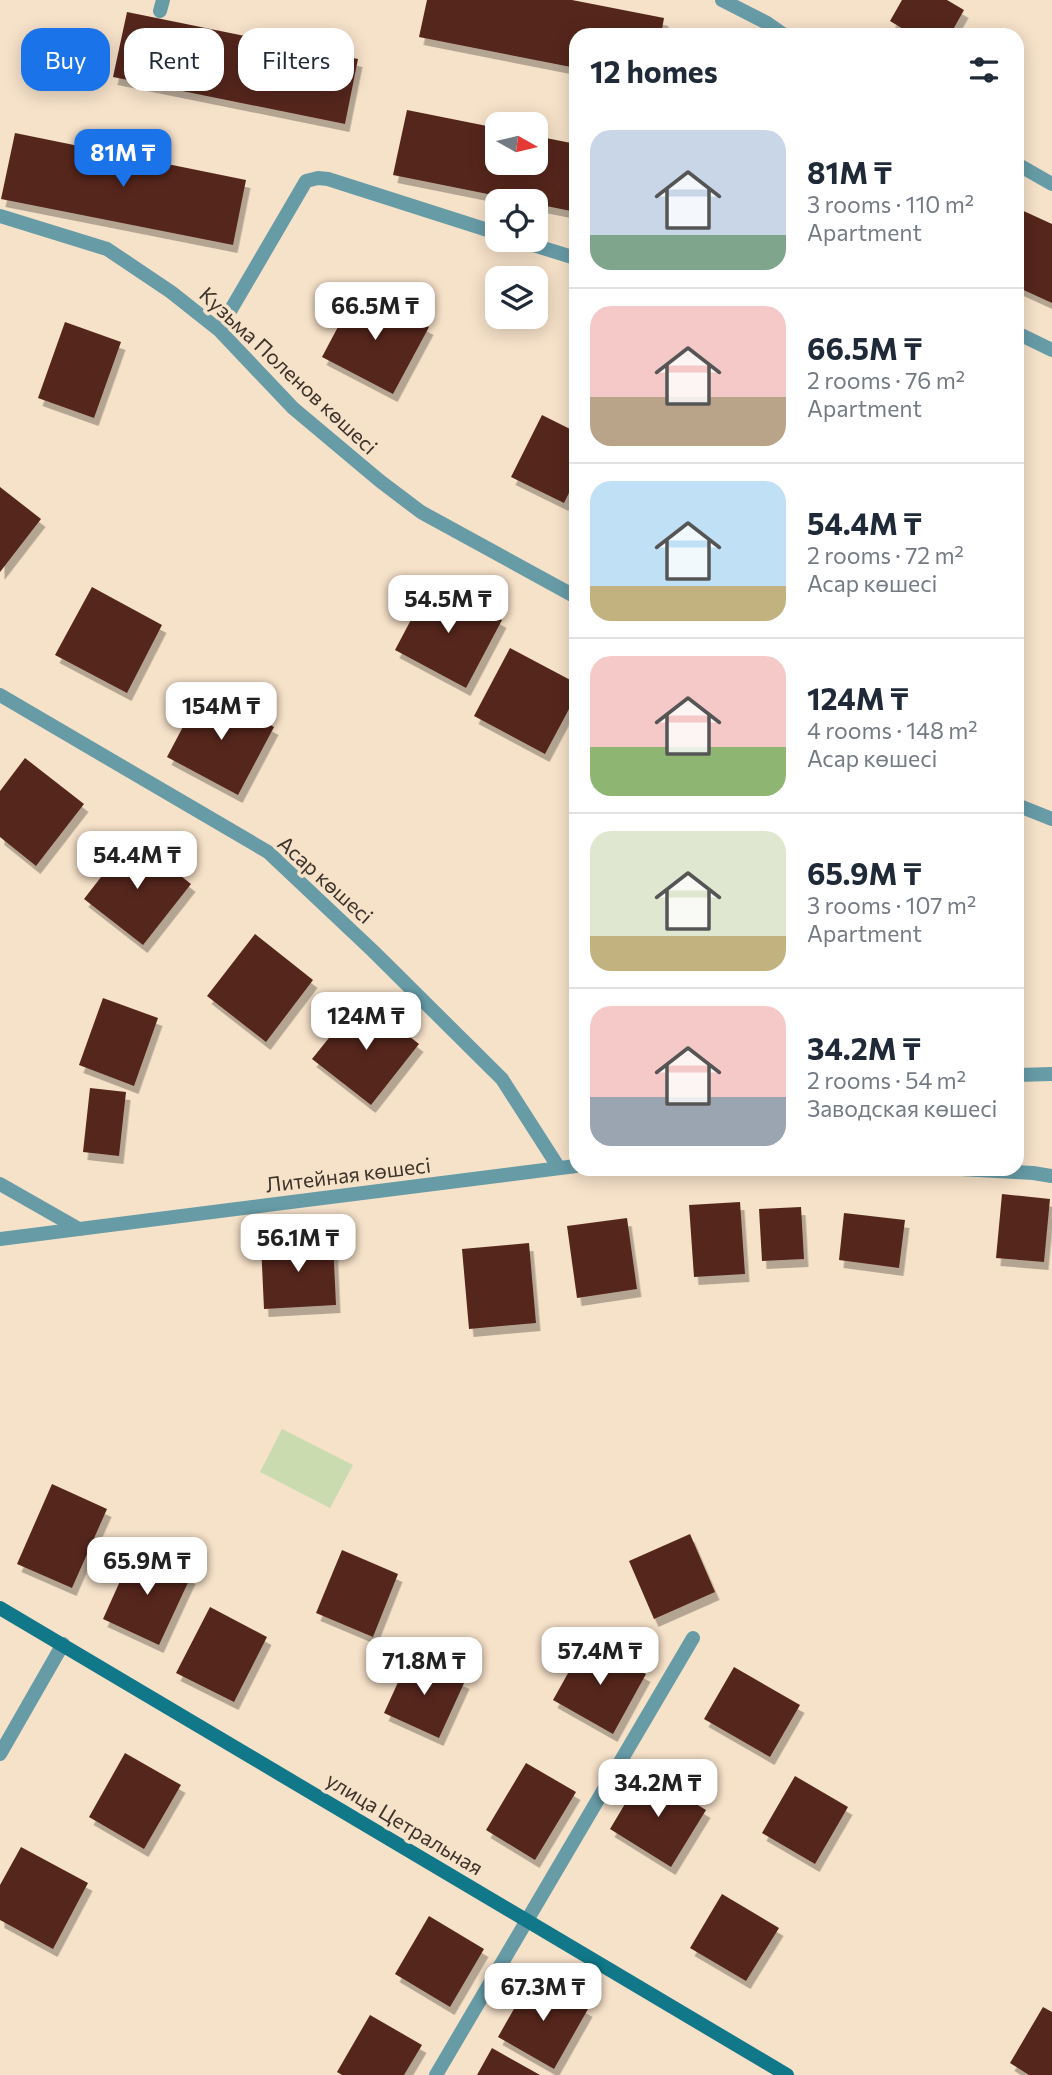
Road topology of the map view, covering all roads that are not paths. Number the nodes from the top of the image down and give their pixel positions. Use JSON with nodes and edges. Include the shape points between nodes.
{"nodes":[{"id":1,"x":722,"y":0,"type":"edge"},
{"id":2,"x":774,"y":28,"type":"edge"},
{"id":3,"x":1024,"y":168,"type":"edge"},
{"id":4,"x":1052,"y":184,"type":"edge"},
{"id":5,"x":0,"y":216,"type":"edge"},
{"id":6,"x":485,"y":229,"type":"edge"},
{"id":7,"x":548,"y":250,"type":"edge"},
{"id":8,"x":569,"y":256,"type":"edge"},
{"id":9,"x":219,"y":330,"type":"junction"},
{"id":10,"x":1024,"y":336,"type":"edge"},
{"id":11,"x":1052,"y":350,"type":"edge"},
{"id":12,"x":569,"y":593,"type":"edge"},
{"id":13,"x":0,"y":695,"type":"edge"},
{"id":14,"x":1024,"y":807,"type":"edge"},
{"id":15,"x":1052,"y":819,"type":"edge"},
{"id":16,"x":1052,"y":1074,"type":"edge"},
{"id":17,"x":1024,"y":1075,"type":"edge"},
{"id":18,"x":569,"y":1167,"type":"edge"},
{"id":19,"x":559,"y":1168,"type":"junction"},
{"id":20,"x":1024,"y":1172,"type":"edge"},
{"id":21,"x":1052,"y":1176,"type":"edge"},
{"id":22,"x":0,"y":1184,"type":"edge"},
{"id":23,"x":79,"y":1229,"type":"junction"},
{"id":24,"x":0,"y":1240,"type":"edge"},
{"id":25,"x":0,"y":1608,"type":"edge"},
{"id":26,"x":694,"y":1638,"type":"dead end"},
{"id":27,"x":63,"y":1644,"type":"junction"},
{"id":28,"x":0,"y":1754,"type":"edge"},
{"id":29,"x":526,"y":1920,"type":"junction"},
{"id":30,"x":436,"y":2075,"type":"edge"},
{"id":31,"x":787,"y":2075,"type":"edge"}],
"edges":[{"from":1,"to":2,"type":"street"},
{"from":3,"to":4,"type":"street"},
{"from":5,"to":9,"type":"street","name":"Кузьма Поленов көшесі","via":[[107,249]]},
{"from":6,"to":9,"type":"street","via":[[328,179],[306,181]]},
{"from":7,"to":8,"type":"street"},
{"from":9,"to":12,"type":"street","name":"Кузьма Поленов көшесі","via":[[293,408],[400,497]]},
{"from":10,"to":11,"type":"street"},
{"from":13,"to":19,"type":"street","name":"Асар көшесі","via":[[268,852],[502,1079]]},
{"from":14,"to":15,"type":"street"},
{"from":16,"to":17,"type":"street"},
{"from":18,"to":19,"type":"street","name":"Литейная көшесі"},
{"from":19,"to":23,"type":"street","name":"Литейная көшесі"},
{"from":20,"to":21,"type":"street"},
{"from":22,"to":23,"type":"street"},
{"from":23,"to":24,"type":"street","name":"Литейная көшесі"},
{"from":25,"to":27,"type":"street","name":"улица Цетральная"},
{"from":26,"to":29,"type":"street"},
{"from":27,"to":28,"type":"street"},
{"from":27,"to":29,"type":"street","name":"улица Цетральная"},
{"from":29,"to":30,"type":"street"},
{"from":29,"to":31,"type":"street","name":"улица Цетральная"}]}
